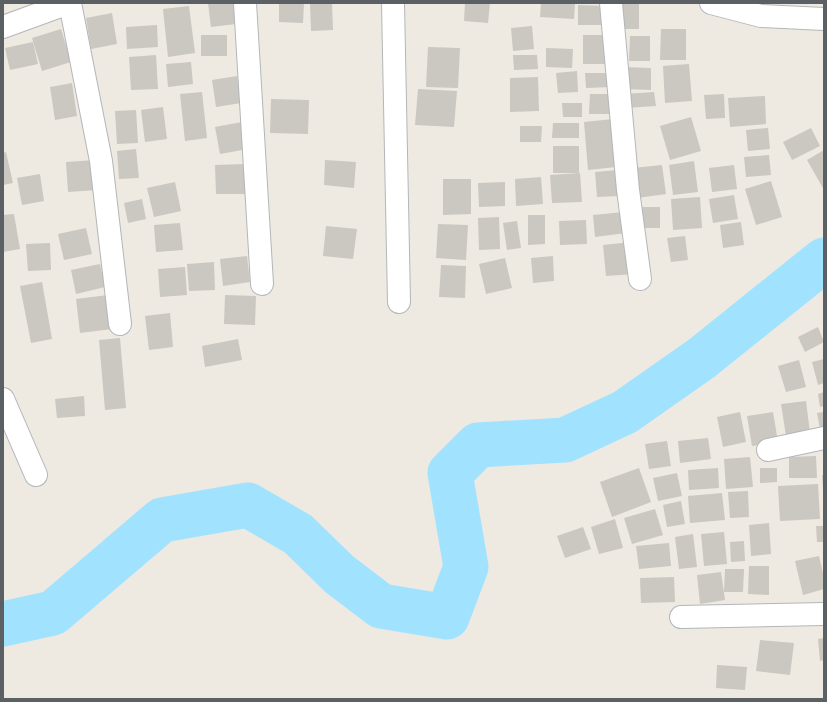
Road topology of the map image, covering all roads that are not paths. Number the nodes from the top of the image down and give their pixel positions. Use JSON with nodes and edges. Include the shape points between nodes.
{"nodes":[{"id":1,"x":69,"y":3,"type":"edge"},
{"id":2,"x":245,"y":3,"type":"edge"},
{"id":3,"x":392,"y":3,"type":"edge"},
{"id":4,"x":611,"y":3,"type":"edge"},
{"id":5,"x":711,"y":3,"type":"edge"},
{"id":6,"x":824,"y":19,"type":"edge"},
{"id":7,"x":3,"y":27,"type":"edge"},
{"id":8,"x":640,"y":279,"type":"dead end"},
{"id":9,"x":262,"y":284,"type":"dead end"},
{"id":10,"x":399,"y":302,"type":"dead end"},
{"id":11,"x":120,"y":324,"type":"dead end"},
{"id":12,"x":3,"y":399,"type":"edge"},
{"id":13,"x":824,"y":438,"type":"edge"},
{"id":14,"x":768,"y":450,"type":"dead end"},
{"id":15,"x":36,"y":475,"type":"dead end"},
{"id":16,"x":824,"y":614,"type":"edge"},
{"id":17,"x":681,"y":617,"type":"dead end"}],
"edges":[{"from":1,"to":7,"type":"street"},
{"from":1,"to":11,"type":"street","via":[[100,161]]},
{"from":2,"to":9,"type":"street"},
{"from":3,"to":10,"type":"street"},
{"from":4,"to":8,"type":"street","via":[[628,190]]},
{"from":5,"to":6,"type":"street","via":[[762,16]]},
{"from":12,"to":15,"type":"street"},
{"from":13,"to":14,"type":"street"},
{"from":16,"to":17,"type":"street"}]}
